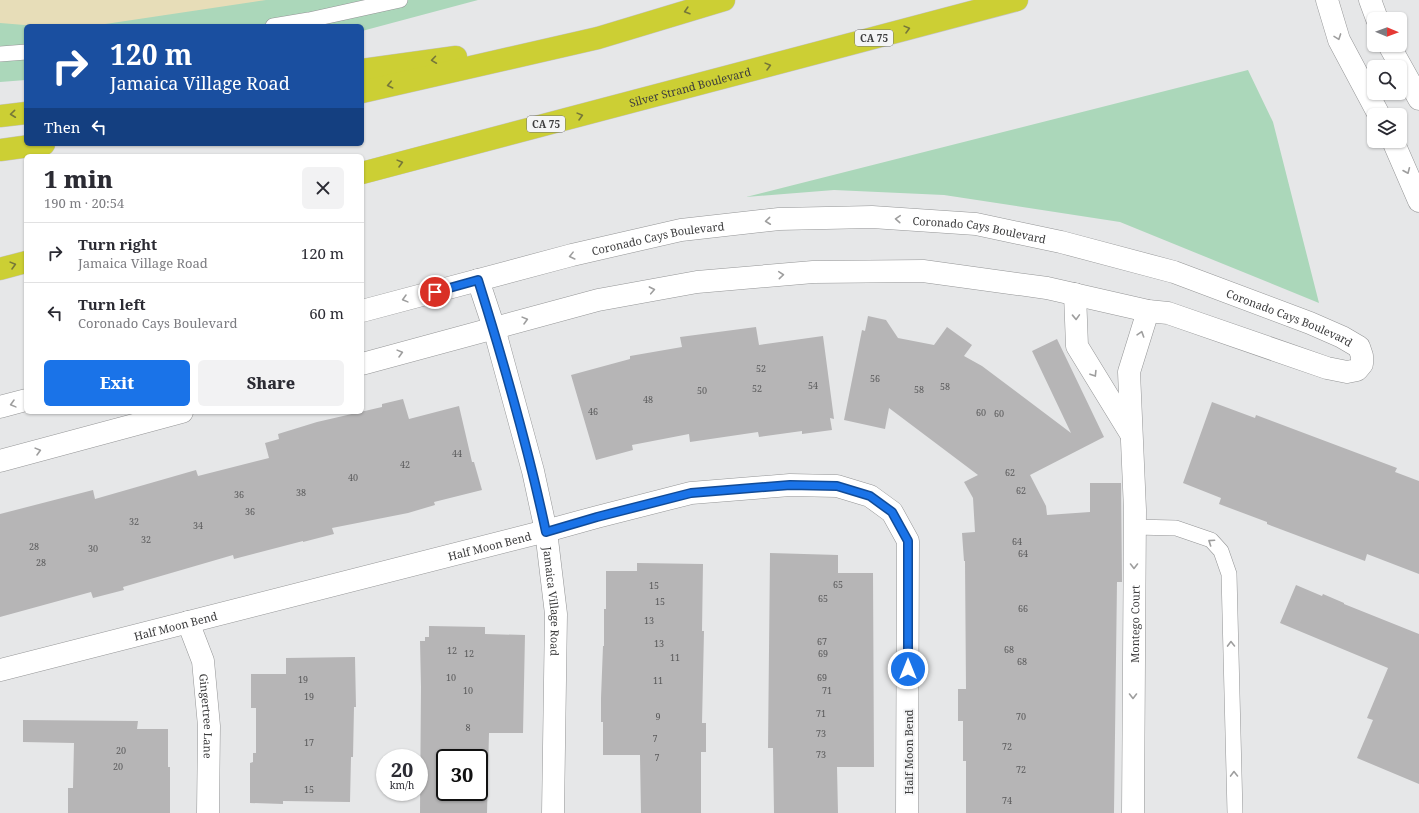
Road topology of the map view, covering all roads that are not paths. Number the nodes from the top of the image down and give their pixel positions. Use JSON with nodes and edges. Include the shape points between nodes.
{"nodes":[{"id":1,"x":400,"y":0,"type":"edge"},
{"id":2,"x":724,"y":0,"type":"edge"},
{"id":3,"x":1017,"y":0,"type":"edge"},
{"id":4,"x":1327,"y":0,"type":"edge"},
{"id":5,"x":1370,"y":0,"type":"edge"},
{"id":6,"x":1374,"y":12,"type":"edge"},
{"id":7,"x":285,"y":24,"type":"edge"},
{"id":8,"x":598,"y":38,"type":"junction"},
{"id":9,"x":24,"y":52,"type":"edge"},
{"id":10,"x":1393,"y":52,"type":"edge"},
{"id":11,"x":1,"y":54,"type":"edge"},
{"id":12,"x":364,"y":70,"type":"edge"},
{"id":13,"x":364,"y":92,"type":"edge"},
{"id":14,"x":1419,"y":99,"type":"edge"},
{"id":15,"x":1375,"y":108,"type":"edge"},
{"id":16,"x":24,"y":113,"type":"edge"},
{"id":17,"x":0,"y":116,"type":"edge"},
{"id":18,"x":29,"y":146,"type":"edge"},
{"id":19,"x":1396,"y":148,"type":"edge"},
{"id":20,"x":0,"y":150,"type":"edge"},
{"id":21,"x":364,"y":172,"type":"edge"},
{"id":22,"x":1419,"y":201,"type":"edge"},
{"id":23,"x":24,"y":263,"type":"edge"},
{"id":24,"x":0,"y":269,"type":"edge"},
{"id":25,"x":478,"y":280,"type":"junction"},
{"id":26,"x":1075,"y":294,"type":"junction"},
{"id":27,"x":364,"y":310,"type":"edge"},
{"id":28,"x":1148,"y":311,"type":"junction"},
{"id":29,"x":494,"y":328,"type":"junction"},
{"id":30,"x":364,"y":363,"type":"edge"},
{"id":31,"x":24,"y":401,"type":"edge"},
{"id":32,"x":0,"y":407,"type":"edge"},
{"id":33,"x":175,"y":414,"type":"edge"},
{"id":34,"x":1132,"y":435,"type":"junction"},
{"id":35,"x":0,"y":461,"type":"edge"},
{"id":36,"x":1134,"y":527,"type":"junction"},
{"id":37,"x":546,"y":532,"type":"junction"},
{"id":38,"x":188,"y":622,"type":"junction"},
{"id":39,"x":0,"y":670,"type":"edge"},
{"id":40,"x":208,"y":813,"type":"edge"},
{"id":41,"x":553,"y":813,"type":"edge"},
{"id":42,"x":907,"y":813,"type":"edge"},
{"id":43,"x":1132,"y":813,"type":"edge"},
{"id":44,"x":1235,"y":813,"type":"edge"}],
"edges":[{"from":1,"to":7,"type":"lane"},
{"from":2,"to":8,"type":"highway","one_way":true},
{"from":21,"to":3,"type":"highway","name":"Silver Strand Boulevard","number":"CA 75","one_way":true},
{"from":4,"to":15,"type":"street","one_way":true,"via":[[1338,40]]},
{"from":5,"to":6,"type":"street"},
{"from":8,"to":12,"type":"highway","one_way":true},
{"from":8,"to":13,"type":"highway","one_way":true},
{"from":9,"to":11,"type":"lane"},
{"from":10,"to":14,"type":"street"},
{"from":16,"to":17,"type":"highway","one_way":true},
{"from":18,"to":20,"type":"highway"},
{"from":19,"to":22,"type":"street","one_way":true},
{"from":24,"to":23,"type":"highway","one_way":true},
{"from":25,"to":27,"type":"street","name":"Coronado Cays Boulevard","one_way":true},
{"from":28,"to":25,"type":"street","name":"Coronado Cays Boulevard","one_way":true,"via":[[1168,313],[1327,368],[1347,372],[1357,370],[1362,364],[1359,347],[1342,337],[1174,272],[1061,242],[976,224],[872,217],[779,219],[681,230]]},
{"from":25,"to":29,"type":"street","name":"Jamaica Village Road"},
{"from":26,"to":28,"type":"street","name":"Coronado Cays Boulevard"},
{"from":29,"to":26,"type":"street","name":"Coronado Cays Boulevard","one_way":true,"via":[[598,300],[697,282],[813,272],[923,272]]},
{"from":26,"to":34,"type":"street","one_way":true,"via":[[1077,346]]},
{"from":34,"to":28,"type":"street","name":"Montego Court","one_way":true,"via":[[1129,372]]},
{"from":30,"to":29,"type":"street","name":"Coronado Cays Boulevard","one_way":true},
{"from":29,"to":37,"type":"street","name":"Jamaica Village Road","via":[[533,471]]},
{"from":31,"to":32,"type":"street","one_way":true},
{"from":35,"to":33,"type":"street","one_way":true},
{"from":34,"to":36,"type":"street","name":"Montego Court"},
{"from":36,"to":43,"type":"street","name":"Montego Court","one_way":true},
{"from":44,"to":36,"type":"lane","one_way":true,"via":[[1227,567],[1221,551],[1211,540],[1176,528]]},
{"from":37,"to":38,"type":"street","name":"Half Moon Bend"},
{"from":37,"to":41,"type":"street","name":"Jamaica Village Road","via":[[556,614]]},
{"from":37,"to":42,"type":"street","name":"Half Moon Bend","via":[[691,493],[790,485],[837,486],[870,496],[892,512],[908,541]]},
{"from":38,"to":39,"type":"street","name":"Half Moon Bend"},
{"from":38,"to":40,"type":"street","name":"Gingertree Lane","via":[[203,661],[209,726]]}]}
